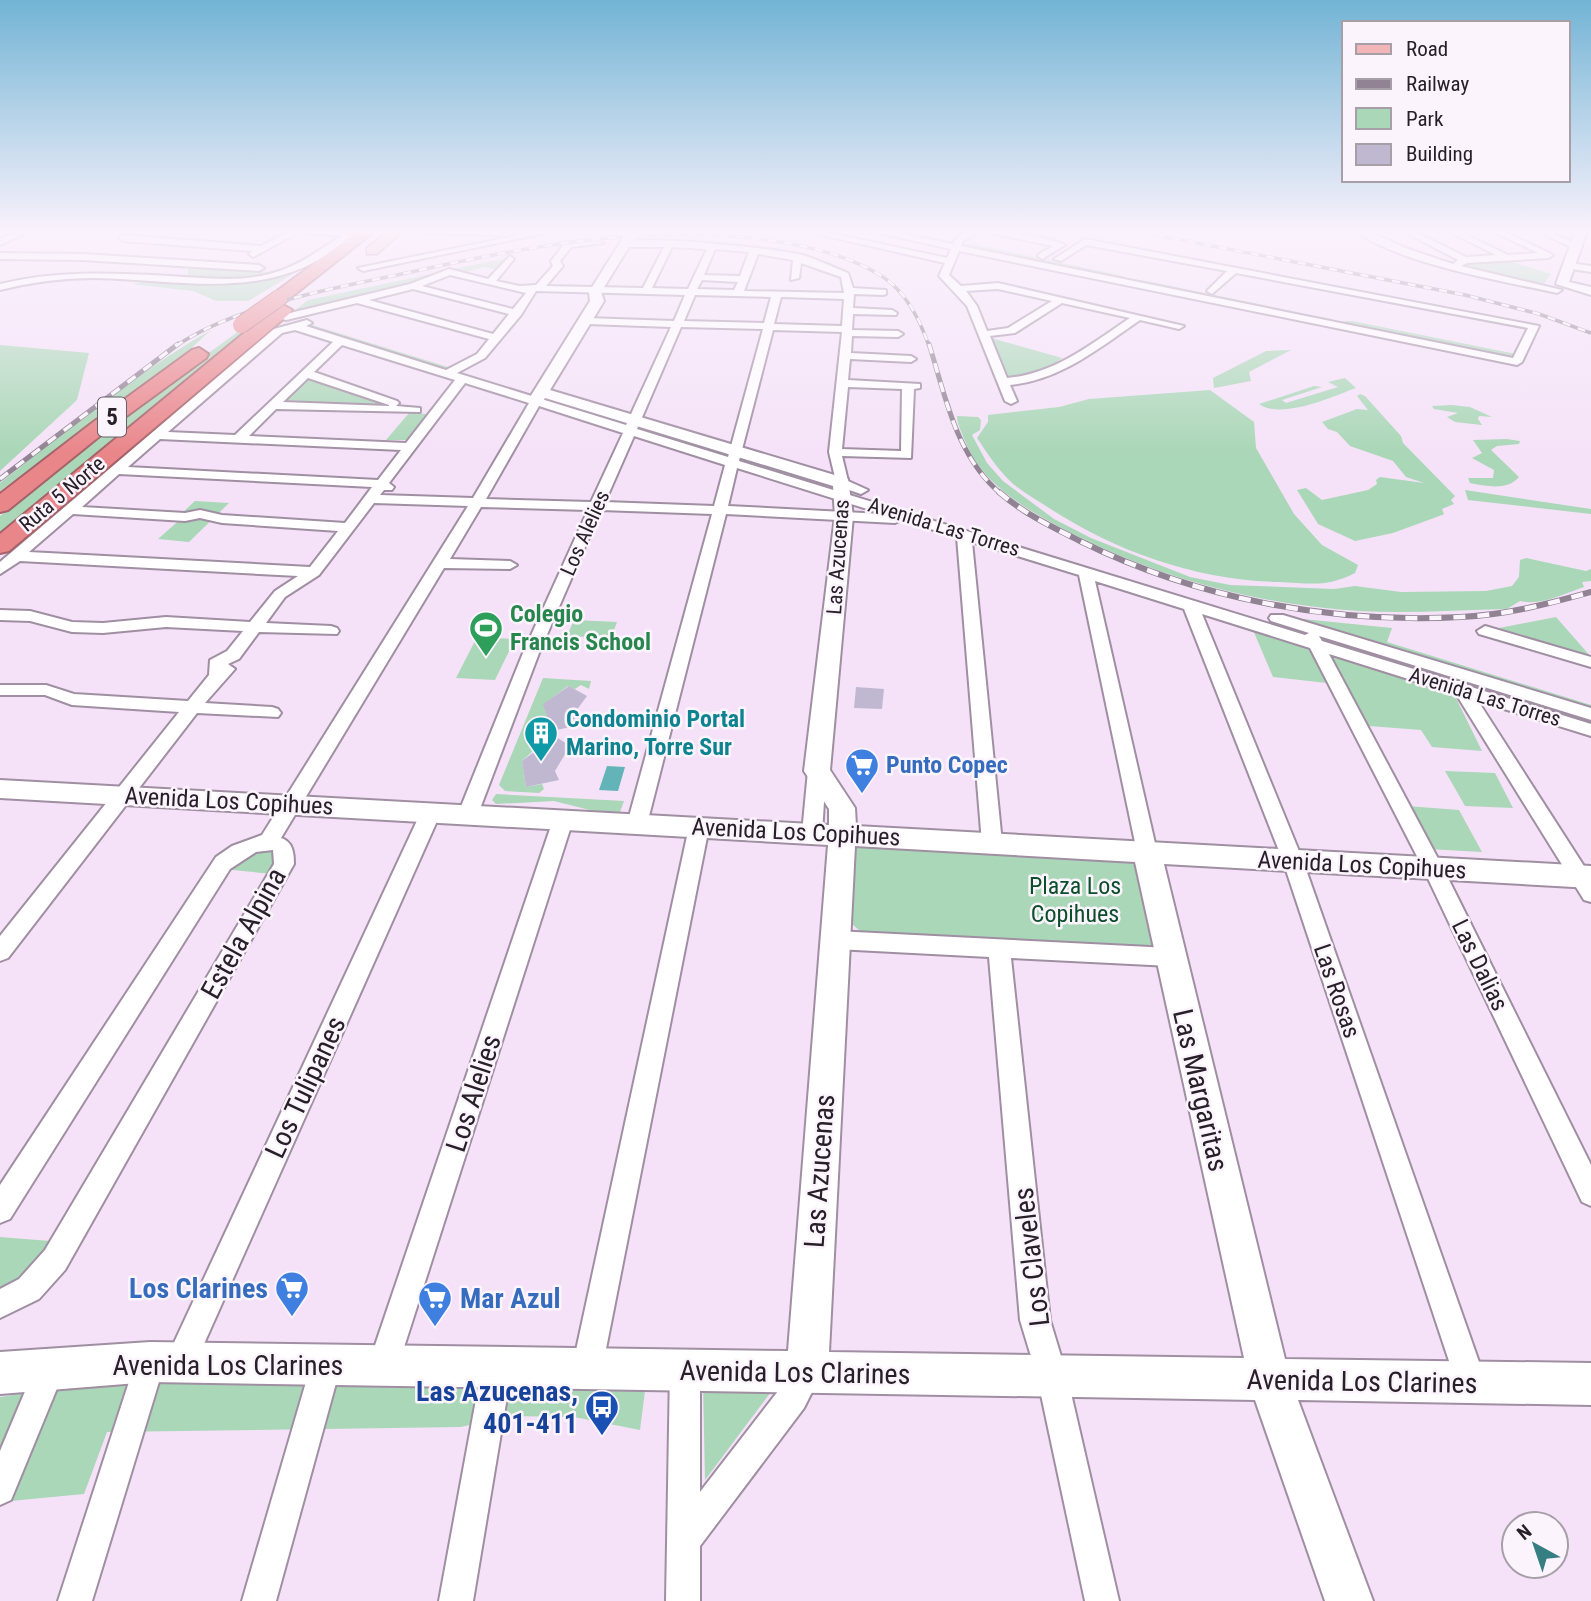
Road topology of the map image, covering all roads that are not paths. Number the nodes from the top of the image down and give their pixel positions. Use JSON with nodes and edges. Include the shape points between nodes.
{"nodes":[{"id":1,"x":294,"y":304,"type":"edge"},
{"id":2,"x":294,"y":304,"type":"edge"},
{"id":3,"x":331,"y":304,"type":"edge"},
{"id":4,"x":373,"y":304,"type":"edge"},
{"id":5,"x":481,"y":304,"type":"edge"},
{"id":6,"x":524,"y":304,"type":"edge"},
{"id":7,"x":596,"y":304,"type":"edge"},
{"id":8,"x":686,"y":304,"type":"edge"},
{"id":9,"x":774,"y":304,"type":"edge"},
{"id":10,"x":849,"y":304,"type":"edge"},
{"id":11,"x":970,"y":304,"type":"edge"},
{"id":12,"x":1054,"y":304,"type":"edge"},
{"id":13,"x":1077,"y":304,"type":"edge"},
{"id":14,"x":1252,"y":304,"type":"edge"},
{"id":15,"x":1265,"y":304,"type":"edge"},
{"id":16,"x":1392,"y":304,"type":"edge"},
{"id":17,"x":849,"y":311,"type":"junction"},
{"id":18,"x":287,"y":312,"type":"junction"},
{"id":19,"x":517,"y":313,"type":"junction"},
{"id":20,"x":892,"y":313,"type":"dead end"},
{"id":21,"x":1138,"y":317,"type":"junction"},
{"id":22,"x":587,"y":321,"type":"junction"},
{"id":23,"x":1338,"y":321,"type":"junction"},
{"id":24,"x":678,"y":324,"type":"junction"},
{"id":25,"x":1180,"y":326,"type":"dead end"},
{"id":26,"x":768,"y":327,"type":"junction"},
{"id":27,"x":847,"y":331,"type":"junction"},
{"id":28,"x":898,"y":334,"type":"dead end"},
{"id":29,"x":984,"y":334,"type":"junction"},
{"id":30,"x":1326,"y":335,"type":"dead end"},
{"id":31,"x":496,"y":338,"type":"junction"},
{"id":32,"x":340,"y":341,"type":"junction"},
{"id":33,"x":846,"y":356,"type":"junction"},
{"id":34,"x":911,"y":359,"type":"dead end"},
{"id":35,"x":210,"y":372,"type":"junction"},
{"id":36,"x":305,"y":373,"type":"junction"},
{"id":37,"x":461,"y":373,"type":"junction"},
{"id":38,"x":1004,"y":382,"type":"junction"},
{"id":39,"x":844,"y":383,"type":"junction"},
{"id":40,"x":538,"y":397,"type":"junction"},
{"id":41,"x":1011,"y":401,"type":"dead end"},
{"id":42,"x":272,"y":405,"type":"junction"},
{"id":43,"x":191,"y":406,"type":"junction"},
{"id":44,"x":416,"y":410,"type":"junction"},
{"id":45,"x":437,"y":411,"type":"junction"},
{"id":46,"x":632,"y":426,"type":"junction"},
{"id":47,"x":158,"y":435,"type":"junction"},
{"id":48,"x":238,"y":439,"type":"junction"},
{"id":49,"x":409,"y":447,"type":"junction"},
{"id":50,"x":835,"y":452,"type":"junction"},
{"id":51,"x":732,"y":456,"type":"junction"},
{"id":52,"x":116,"y":470,"type":"junction"},
{"id":53,"x":381,"y":484,"type":"junction"},
{"id":54,"x":844,"y":498,"type":"junction"},
{"id":55,"x":369,"y":499,"type":"junction"},
{"id":56,"x":418,"y":500,"type":"junction"},
{"id":57,"x":478,"y":501,"type":"junction"},
{"id":58,"x":0,"y":505,"type":"edge"},
{"id":59,"x":596,"y":506,"type":"junction"},
{"id":60,"x":69,"y":510,"type":"junction"},
{"id":61,"x":719,"y":510,"type":"junction"},
{"id":62,"x":927,"y":522,"type":"junction"},
{"id":63,"x":348,"y":527,"type":"junction"},
{"id":64,"x":964,"y":533,"type":"junction"},
{"id":65,"x":8,"y":551,"type":"edge"},
{"id":66,"x":440,"y":563,"type":"junction"},
{"id":67,"x":510,"y":565,"type":"dead end"},
{"id":68,"x":0,"y":570,"type":"edge"},
{"id":69,"x":1085,"y":571,"type":"junction"},
{"id":70,"x":314,"y":572,"type":"junction"},
{"id":71,"x":1190,"y":604,"type":"junction"},
{"id":72,"x":0,"y":615,"type":"edge"},
{"id":73,"x":255,"y":626,"type":"junction"},
{"id":74,"x":331,"y":631,"type":"dead end"},
{"id":75,"x":1485,"y":631,"type":"dead end"},
{"id":76,"x":1310,"y":635,"type":"junction"},
{"id":77,"x":1591,"y":662,"type":"edge"},
{"id":78,"x":1460,"y":681,"type":"junction"},
{"id":79,"x":0,"y":690,"type":"edge"},
{"id":80,"x":192,"y":707,"type":"junction"},
{"id":81,"x":272,"y":713,"type":"dead end"},
{"id":82,"x":1589,"y":728,"type":"edge"},
{"id":83,"x":817,"y":771,"type":"junction"},
{"id":84,"x":0,"y":789,"type":"edge"},
{"id":85,"x":122,"y":796,"type":"junction"},
{"id":86,"x":292,"y":805,"type":"junction"},
{"id":87,"x":431,"y":812,"type":"junction"},
{"id":88,"x":468,"y":814,"type":"junction"},
{"id":89,"x":563,"y":820,"type":"junction"},
{"id":90,"x":637,"y":824,"type":"junction"},
{"id":91,"x":699,"y":827,"type":"junction"},
{"id":92,"x":827,"y":834,"type":"junction"},
{"id":93,"x":268,"y":842,"type":"junction"},
{"id":94,"x":992,"y":843,"type":"junction"},
{"id":95,"x":1147,"y":852,"type":"junction"},
{"id":96,"x":1293,"y":861,"type":"junction"},
{"id":97,"x":1433,"y":868,"type":"junction"},
{"id":98,"x":1587,"y":882,"type":"edge"},
{"id":99,"x":8,"y":930,"type":"edge"},
{"id":100,"x":836,"y":940,"type":"junction"},
{"id":101,"x":999,"y":948,"type":"junction"},
{"id":102,"x":0,"y":952,"type":"edge"},
{"id":103,"x":1170,"y":957,"type":"junction"},
{"id":104,"x":1591,"y":1193,"type":"edge"},
{"id":105,"x":0,"y":1209,"type":"edge"},
{"id":106,"x":0,"y":1304,"type":"edge"},
{"id":107,"x":165,"y":1362,"type":"junction"},
{"id":108,"x":326,"y":1365,"type":"junction"},
{"id":109,"x":383,"y":1366,"type":"junction"},
{"id":110,"x":497,"y":1367,"type":"junction"},
{"id":111,"x":50,"y":1369,"type":"junction"},
{"id":112,"x":587,"y":1369,"type":"junction"},
{"id":113,"x":685,"y":1370,"type":"junction"},
{"id":114,"x":807,"y":1372,"type":"junction"},
{"id":115,"x":0,"y":1373,"type":"edge"},
{"id":116,"x":1052,"y":1376,"type":"junction"},
{"id":117,"x":1269,"y":1379,"type":"junction"},
{"id":118,"x":1471,"y":1382,"type":"junction"},
{"id":119,"x":1591,"y":1384,"type":"edge"},
{"id":120,"x":0,"y":1489,"type":"edge"},
{"id":121,"x":685,"y":1539,"type":"junction"},
{"id":122,"x":75,"y":1601,"type":"edge"},
{"id":123,"x":259,"y":1601,"type":"edge"},
{"id":124,"x":456,"y":1601,"type":"edge"},
{"id":125,"x":683,"y":1601,"type":"edge"},
{"id":126,"x":1102,"y":1601,"type":"edge"},
{"id":127,"x":1349,"y":1601,"type":"edge"}],
"edges":[{"from":1,"to":18,"type":"highway","name":"Ruta 5 Norte","number":"5"},
{"from":2,"to":18,"type":"highway","name":"Ruta 5 Norte","number":"5"},
{"from":3,"to":18,"type":"street"},
{"from":4,"to":31,"type":"street"},
{"from":5,"to":19,"type":"street"},
{"from":6,"to":19,"type":"street"},
{"from":7,"to":22,"type":"main road"},
{"from":8,"to":24,"type":"street","name":"Los Alelies"},
{"from":9,"to":26,"type":"street"},
{"from":10,"to":17,"type":"street","name":"Las Azucenas"},
{"from":11,"to":29,"type":"street"},
{"from":12,"to":29,"type":"street","via":[[1011,331]]},
{"from":13,"to":21,"type":"street"},
{"from":14,"to":23,"type":"street"},
{"from":15,"to":23,"type":"street"},
{"from":16,"to":23,"type":"street","via":[[1534,326],[1517,362]]},
{"from":17,"to":20,"type":"street"},
{"from":17,"to":27,"type":"street","name":"Las Azucenas"},
{"from":18,"to":32,"type":"street","name":"Avenida Las Torres"},
{"from":18,"to":35,"type":"highway","name":"Ruta 5 Norte","number":"5"},
{"from":18,"to":37,"type":"street","name":"Avenida Las Torres"},
{"from":18,"to":43,"type":"street","via":[[280,330]]},
{"from":18,"to":58,"type":"highway","name":"Ruta 5 Norte","number":"5","bridge":true,"via":[[241,325],[117,413]]},
{"from":19,"to":31,"type":"street"},
{"from":21,"to":25,"type":"street"},
{"from":21,"to":38,"type":"street","via":[[1056,372]]},
{"from":22,"to":24,"type":"street"},
{"from":22,"to":40,"type":"main road"},
{"from":23,"to":30,"type":"street"},
{"from":24,"to":26,"type":"street"},
{"from":24,"to":46,"type":"street","name":"Los Alelies"},
{"from":26,"to":27,"type":"street"},
{"from":26,"to":51,"type":"street"},
{"from":27,"to":28,"type":"street"},
{"from":27,"to":33,"type":"street","name":"Las Azucenas"},
{"from":29,"to":38,"type":"street"},
{"from":31,"to":37,"type":"street"},
{"from":32,"to":36,"type":"street"},
{"from":32,"to":37,"type":"street","name":"Avenida Las Torres","via":[[447,374]]},
{"from":33,"to":34,"type":"street"},
{"from":33,"to":39,"type":"street","name":"Las Azucenas"},
{"from":35,"to":43,"type":"highway"},
{"from":35,"to":65,"type":"highway","name":"Ruta 5 Norte","number":"5"},
{"from":36,"to":42,"type":"street"},
{"from":36,"to":44,"type":"street"},
{"from":37,"to":40,"type":"street","name":"Avenida Las Torres"},
{"from":37,"to":45,"type":"street"},
{"from":38,"to":41,"type":"street"},
{"from":39,"to":50,"type":"street","name":"Las Azucenas"},
{"from":39,"to":50,"type":"street","via":[[912,386],[907,455]]},
{"from":40,"to":46,"type":"main road","name":"Avenida Las Torres"},
{"from":40,"to":57,"type":"street"},
{"from":42,"to":44,"type":"street"},
{"from":42,"to":48,"type":"street"},
{"from":43,"to":47,"type":"street"},
{"from":44,"to":45,"type":"street"},
{"from":45,"to":49,"type":"street"},
{"from":46,"to":51,"type":"main road","name":"Avenida Las Torres"},
{"from":46,"to":59,"type":"street","name":"Los Alelies"},
{"from":47,"to":48,"type":"street"},
{"from":47,"to":52,"type":"street"},
{"from":48,"to":49,"type":"street"},
{"from":49,"to":53,"type":"street"},
{"from":50,"to":54,"type":"street","name":"Las Azucenas"},
{"from":51,"to":54,"type":"main road","name":"Avenida Las Torres"},
{"from":51,"to":61,"type":"street"},
{"from":52,"to":53,"type":"street"},
{"from":52,"to":60,"type":"street"},
{"from":53,"to":55,"type":"street"},
{"from":53,"to":56,"type":"street"},
{"from":54,"to":61,"type":"street"},
{"from":54,"to":62,"type":"street"},
{"from":54,"to":62,"type":"street","name":"Avenida Las Torres"},
{"from":54,"to":76,"type":"street","name":"Avenida Las Torres","via":[[900,503]]},
{"from":54,"to":83,"type":"main road","name":"Las Azucenas"},
{"from":55,"to":56,"type":"street"},
{"from":55,"to":63,"type":"street"},
{"from":56,"to":57,"type":"street"},
{"from":57,"to":59,"type":"street"},
{"from":57,"to":66,"type":"street"},
{"from":59,"to":61,"type":"street"},
{"from":59,"to":88,"type":"street","name":"Los Alelies","via":[[531,653]]},
{"from":60,"to":63,"type":"street","via":[[185,517],[191,522],[222,519]]},
{"from":60,"to":65,"type":"street"},
{"from":61,"to":90,"type":"street"},
{"from":62,"to":64,"type":"street","name":"Avenida Las Torres"},
{"from":63,"to":70,"type":"street"},
{"from":64,"to":69,"type":"street","name":"Avenida Las Torres"},
{"from":64,"to":94,"type":"street"},
{"from":65,"to":68,"type":"street"},
{"from":65,"to":70,"type":"street"},
{"from":66,"to":67,"type":"street"},
{"from":66,"to":86,"type":"street"},
{"from":69,"to":71,"type":"street","name":"Avenida Las Torres"},
{"from":69,"to":95,"type":"street","name":"Las Margaritas"},
{"from":70,"to":73,"type":"street","via":[[280,594]]},
{"from":71,"to":76,"type":"street","name":"Avenida Las Torres"},
{"from":71,"to":96,"type":"street","name":"Las Rosas"},
{"from":72,"to":73,"type":"street","via":[[72,628],[166,622]]},
{"from":73,"to":74,"type":"street"},
{"from":73,"to":80,"type":"street","via":[[233,655],[234,665],[216,676]]},
{"from":75,"to":77,"type":"street"},
{"from":76,"to":78,"type":"street","name":"Avenida Las Torres"},
{"from":76,"to":97,"type":"street","name":"Las Dalias"},
{"from":78,"to":82,"type":"street","name":"Avenida Las Torres"},
{"from":78,"to":98,"type":"street"},
{"from":79,"to":80,"type":"street","via":[[46,690],[72,699]]},
{"from":80,"to":81,"type":"street"},
{"from":80,"to":85,"type":"street"},
{"from":83,"to":92,"type":"street","name":"Las Azucenas"},
{"from":83,"to":92,"type":"main road","name":"Las Azucenas","via":[[842,808]]},
{"from":84,"to":85,"type":"main road","name":"Avenida Los Copihues"},
{"from":85,"to":86,"type":"main road","name":"Avenida Los Copihues"},
{"from":85,"to":99,"type":"street"},
{"from":86,"to":87,"type":"main road","name":"Avenida Los Copihues"},
{"from":86,"to":93,"type":"street"},
{"from":87,"to":88,"type":"main road","name":"Avenida Los Copihues"},
{"from":87,"to":107,"type":"street","name":"Los Tulipanes"},
{"from":88,"to":89,"type":"main road","name":"Avenida Los Copihues"},
{"from":89,"to":90,"type":"main road","name":"Avenida Los Copihues"},
{"from":89,"to":109,"type":"street","name":"Los Alelies"},
{"from":90,"to":91,"type":"main road","name":"Avenida Los Copihues"},
{"from":91,"to":92,"type":"main road","name":"Avenida Los Copihues"},
{"from":91,"to":112,"type":"street"},
{"from":92,"to":94,"type":"main road","name":"Avenida Los Copihues"},
{"from":92,"to":100,"type":"street","name":"Las Azucenas"},
{"from":93,"to":105,"type":"street","name":"Estela Alpina","via":[[242,848],[223,863]]},
{"from":93,"to":106,"type":"street","name":"Estela Alpina","via":[[283,850],[284,864],[55,1260],[29,1289]]},
{"from":94,"to":95,"type":"main road","name":"Avenida Los Copihues"},
{"from":95,"to":96,"type":"main road","name":"Avenida Los Copihues"},
{"from":95,"to":103,"type":"main road","name":"Las Margaritas"},
{"from":96,"to":97,"type":"main road","name":"Avenida Los Copihues"},
{"from":96,"to":118,"type":"street","name":"Las Rosas"},
{"from":97,"to":98,"type":"main road","name":"Avenida Los Copihues"},
{"from":97,"to":104,"type":"street","name":"Las Dalias"},
{"from":99,"to":102,"type":"street"},
{"from":100,"to":101,"type":"street"},
{"from":100,"to":114,"type":"street","name":"Las Azucenas"},
{"from":101,"to":103,"type":"street"},
{"from":101,"to":116,"type":"street","name":"Los Claveles","via":[[1035,1321]]},
{"from":103,"to":117,"type":"main road","name":"Las Margaritas"},
{"from":107,"to":108,"type":"main road","name":"Avenida Los Clarines"},
{"from":107,"to":111,"type":"main road","name":"Avenida Los Clarines"},
{"from":107,"to":122,"type":"street","name":"Los Tulipanes"},
{"from":108,"to":109,"type":"main road","name":"Avenida Los Clarines"},
{"from":108,"to":123,"type":"street"},
{"from":109,"to":110,"type":"main road","name":"Avenida Los Clarines"},
{"from":110,"to":112,"type":"main road","name":"Avenida Los Clarines"},
{"from":110,"to":124,"type":"street"},
{"from":111,"to":115,"type":"main road","name":"Avenida Los Clarines"},
{"from":111,"to":120,"type":"street"},
{"from":112,"to":113,"type":"main road","name":"Avenida Los Clarines"},
{"from":113,"to":114,"type":"main road","name":"Avenida Los Clarines"},
{"from":113,"to":121,"type":"street"},
{"from":114,"to":116,"type":"main road","name":"Avenida Los Clarines"},
{"from":114,"to":121,"type":"street","name":"Las Azucenas"},
{"from":116,"to":117,"type":"main road","name":"Avenida Los Clarines"},
{"from":116,"to":126,"type":"street","name":"Los Claveles"},
{"from":117,"to":118,"type":"main road","name":"Avenida Los Clarines"},
{"from":117,"to":127,"type":"main road","name":"Las Margaritas"},
{"from":118,"to":119,"type":"main road","name":"Avenida Los Clarines"},
{"from":121,"to":125,"type":"street"}]}
